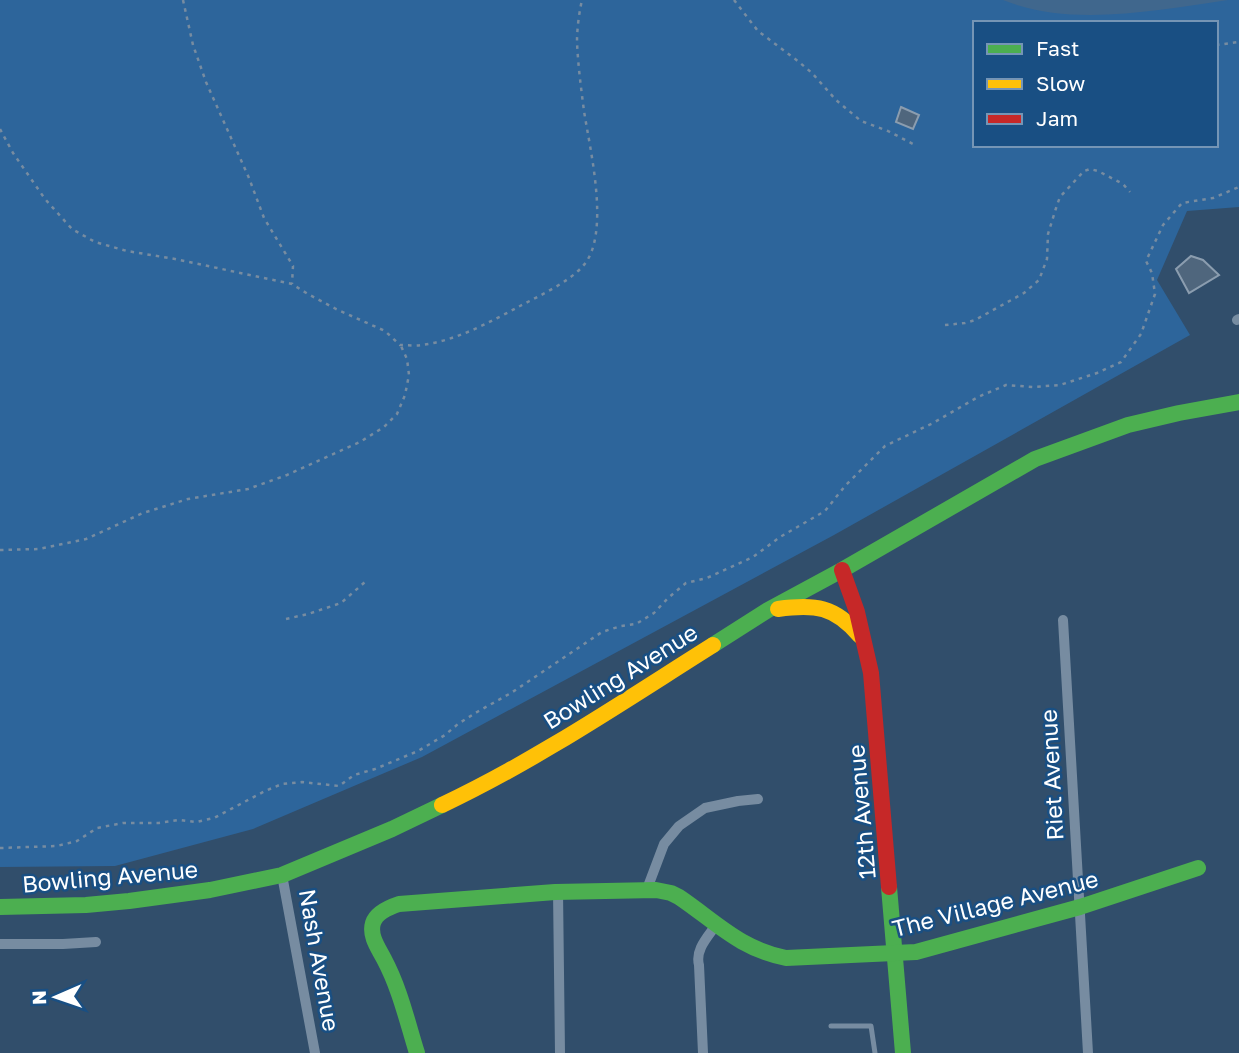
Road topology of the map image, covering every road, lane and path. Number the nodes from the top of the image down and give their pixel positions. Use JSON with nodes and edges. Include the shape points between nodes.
{"nodes":[{"id":1,"x":183,"y":0,"type":"edge"},
{"id":2,"x":582,"y":0,"type":"edge"},
{"id":3,"x":734,"y":0,"type":"edge"},
{"id":4,"x":1239,"y":42,"type":"edge"},
{"id":5,"x":1218,"y":45,"type":"edge"},
{"id":6,"x":0,"y":129,"type":"edge"},
{"id":7,"x":913,"y":144,"type":"dead end"},
{"id":8,"x":1239,"y":187,"type":"edge"},
{"id":9,"x":1130,"y":192,"type":"dead end"},
{"id":10,"x":292,"y":284,"type":"junction"},
{"id":11,"x":945,"y":325,"type":"dead end"},
{"id":12,"x":400,"y":345,"type":"junction"},
{"id":13,"x":1239,"y":402,"type":"edge"},
{"id":14,"x":0,"y":550,"type":"edge"},
{"id":15,"x":842,"y":570,"type":"junction"},
{"id":16,"x":365,"y":582,"type":"dead end"},
{"id":17,"x":768,"y":610,"type":"junction"},
{"id":18,"x":286,"y":619,"type":"dead end"},
{"id":19,"x":1063,"y":620,"type":"dead end"},
{"id":20,"x":866,"y":643,"type":"junction"},
{"id":21,"x":758,"y":799,"type":"dead end"},
{"id":22,"x":0,"y":848,"type":"edge"},
{"id":23,"x":1198,"y":868,"type":"dead end"},
{"id":24,"x":282,"y":875,"type":"junction"},
{"id":25,"x":647,"y":889,"type":"junction"},
{"id":26,"x":558,"y":891,"type":"junction"},
{"id":27,"x":0,"y":907,"type":"edge"},
{"id":28,"x":1080,"y":907,"type":"junction"},
{"id":29,"x":718,"y":927,"type":"junction"},
{"id":30,"x":96,"y":942,"type":"dead end"},
{"id":31,"x":0,"y":944,"type":"edge"},
{"id":32,"x":896,"y":954,"type":"junction"},
{"id":33,"x":831,"y":1026,"type":"dead end"},
{"id":34,"x":315,"y":1053,"type":"edge"},
{"id":35,"x":417,"y":1053,"type":"edge"},
{"id":36,"x":560,"y":1053,"type":"edge"},
{"id":37,"x":703,"y":1053,"type":"edge"},
{"id":38,"x":875,"y":1053,"type":"edge"},
{"id":39,"x":903,"y":1053,"type":"edge"},
{"id":40,"x":1088,"y":1053,"type":"edge"}],
"edges":[{"from":1,"to":10,"type":"path","via":[[206,82],[264,218],[293,266]]},
{"from":2,"to":12,"type":"path","via":[[577,40],[595,184],[597,220],[592,251],[583,267],[559,285],[498,317],[445,340]]},
{"from":3,"to":7,"type":"path","via":[[758,32],[812,73],[861,121]]},
{"from":4,"to":5,"type":"path"},
{"from":6,"to":10,"type":"path","via":[[45,199],[72,229],[94,242]]},
{"from":8,"to":22,"type":"path","via":[[1182,204],[1163,225],[1146,261],[1155,294],[1141,334],[1121,362],[1060,385],[1006,385],[885,446],[825,511],[753,557],[686,583],[636,625],[602,632],[418,751],[354,775],[339,786],[282,784],[214,818],[123,823],[97,828],[77,841],[57,846]]},
{"from":9,"to":11,"type":"path","via":[[1098,171],[1084,171],[1060,197],[1038,280],[975,320]]},
{"from":10,"to":12,"type":"path","via":[[384,331]]},
{"from":12,"to":14,"type":"path","via":[[409,375],[405,395],[397,414],[360,442],[248,489],[188,499],[86,539],[39,549]]},
{"from":13,"to":15,"type":"main road","name":"Bowling Avenue","via":[[1128,425],[1035,458]]},
{"from":15,"to":17,"type":"main road","name":"Bowling Avenue"},
{"from":15,"to":20,"type":"main road","name":"12th Avenue"},
{"from":16,"to":18,"type":"path","via":[[341,603]]},
{"from":17,"to":20,"type":"main road","via":[[801,606],[831,611],[846,618]]},
{"from":17,"to":24,"type":"main road","name":"Bowling Avenue","via":[[480,787]]},
{"from":19,"to":28,"type":"street","name":"Riet Avenue"},
{"from":20,"to":32,"type":"main road","name":"12th Avenue"},
{"from":21,"to":25,"type":"street","via":[[705,808],[679,826],[664,844]]},
{"from":23,"to":28,"type":"main road","name":"The Village Avenue"},
{"from":24,"to":27,"type":"main road","name":"Bowling Avenue","via":[[129,901]]},
{"from":24,"to":34,"type":"street","name":"Nash Avenue"},
{"from":25,"to":26,"type":"main road","name":"The Village Avenue"},
{"from":25,"to":29,"type":"main road","name":"The Village Avenue","via":[[675,894]]},
{"from":26,"to":35,"type":"main road","name":"The Village Avenue","via":[[399,904],[377,917],[372,933],[395,980]]},
{"from":26,"to":36,"type":"street"},
{"from":28,"to":32,"type":"main road","name":"The Village Avenue"},
{"from":28,"to":40,"type":"street","name":"Riet Avenue"},
{"from":29,"to":32,"type":"main road","name":"The Village Avenue","via":[[769,956]]},
{"from":29,"to":37,"type":"street","via":[[699,965]]},
{"from":30,"to":31,"type":"street"},
{"from":32,"to":39,"type":"main road","name":"12th Avenue"},
{"from":33,"to":38,"type":"lane","via":[[871,1026]]}]}
